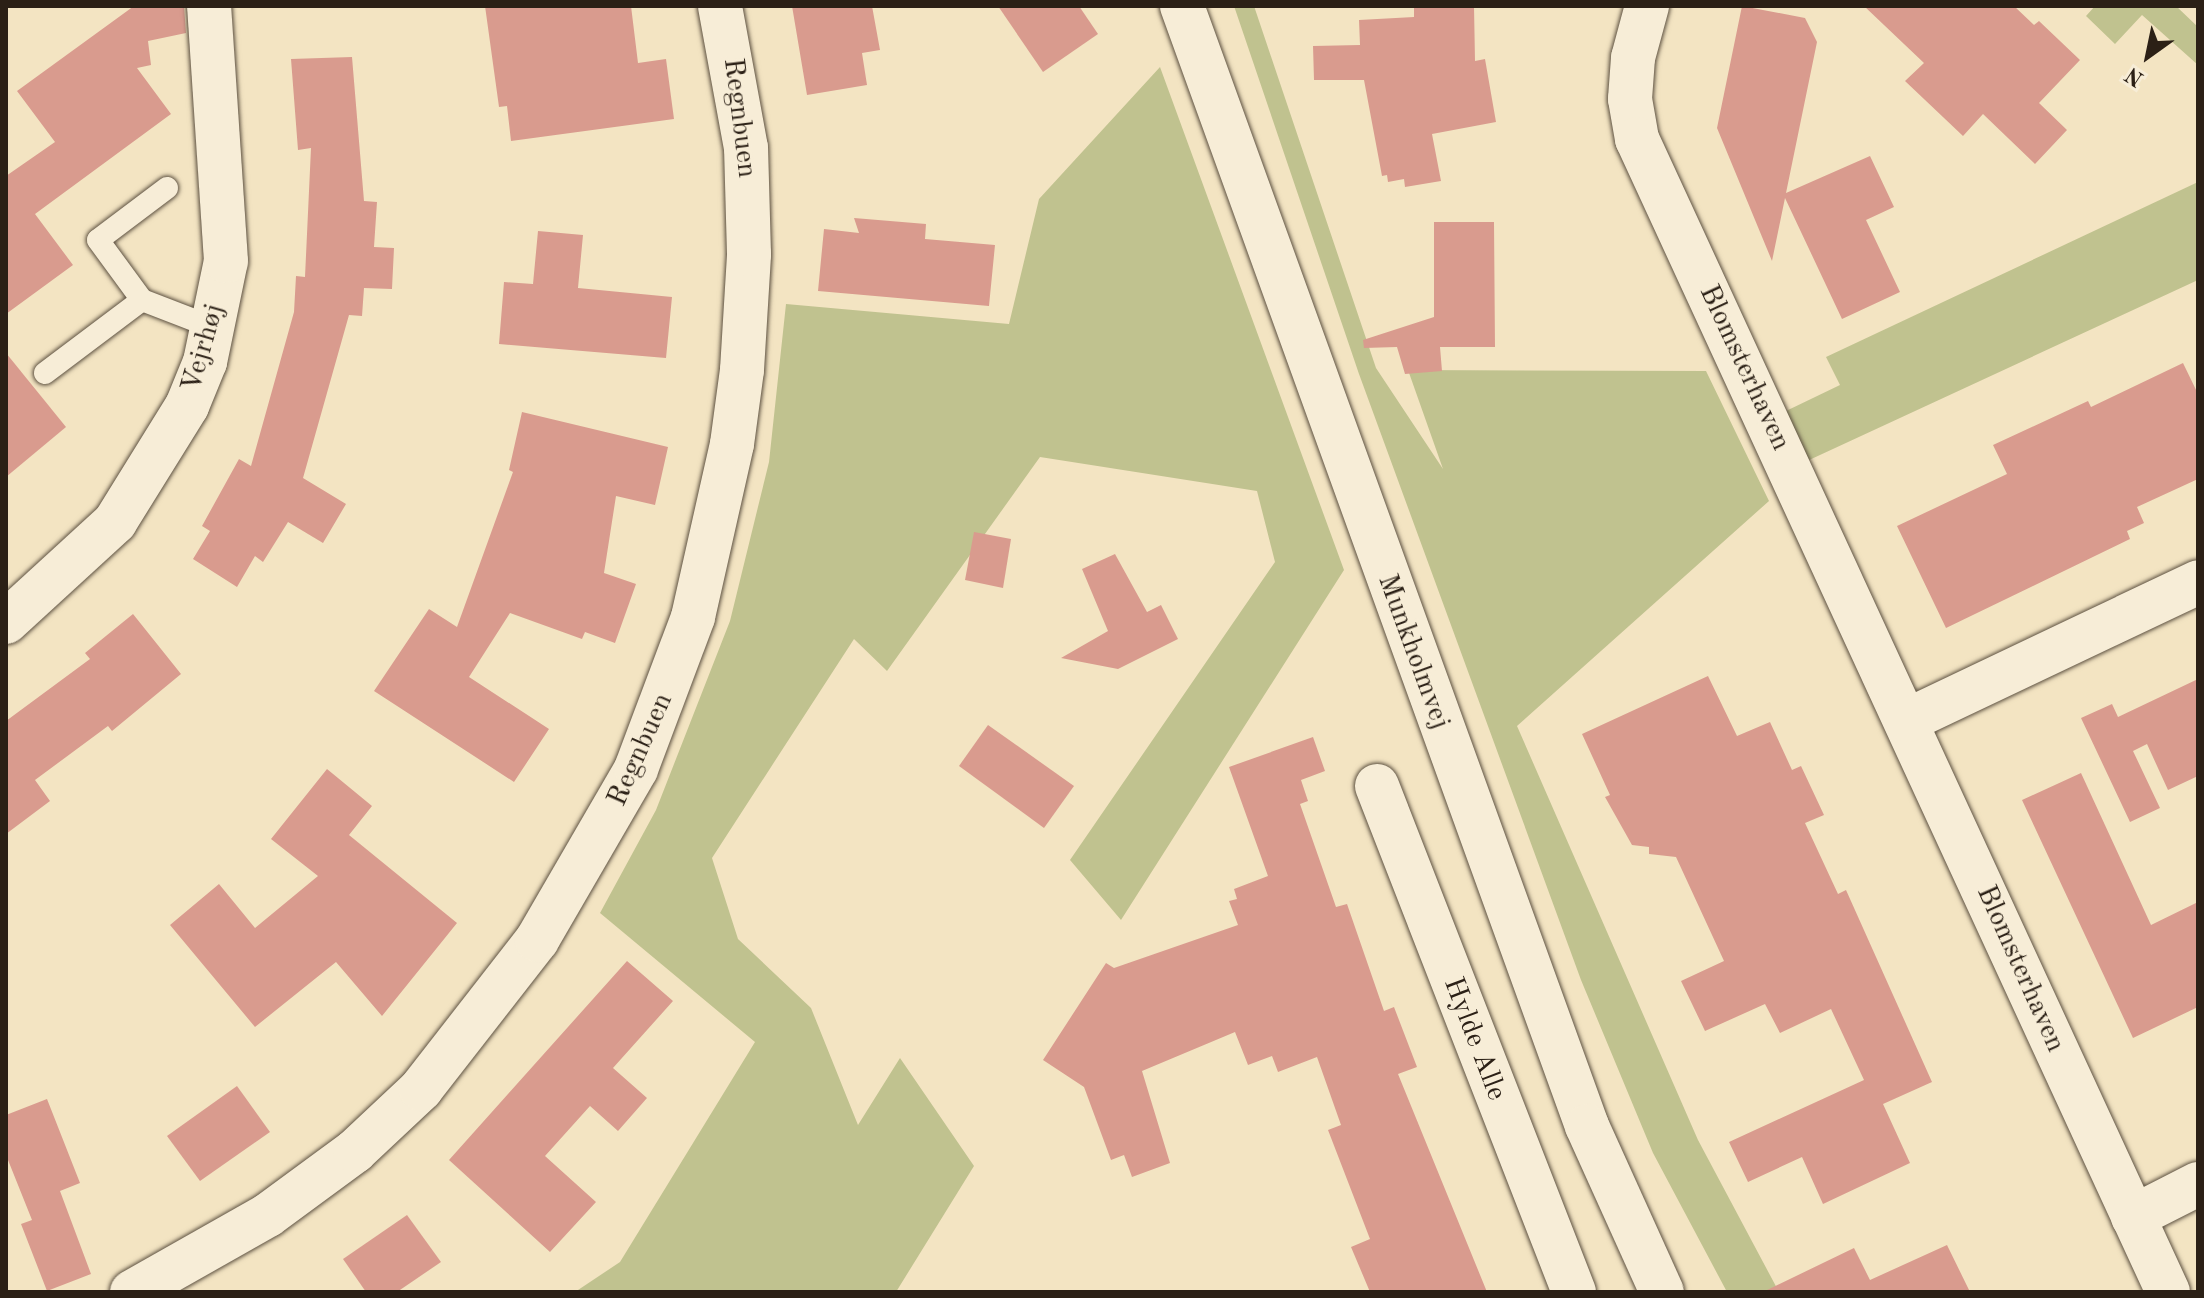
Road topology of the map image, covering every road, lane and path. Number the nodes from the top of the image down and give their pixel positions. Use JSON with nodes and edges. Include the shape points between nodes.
{"nodes":[{"id":1,"x":209,"y":6,"type":"edge"},
{"id":2,"x":720,"y":6,"type":"edge"},
{"id":3,"x":1182,"y":6,"type":"edge"},
{"id":4,"x":1647,"y":6,"type":"edge"},
{"id":5,"x":167,"y":188,"type":"dead end"},
{"id":6,"x":142,"y":300,"type":"junction"},
{"id":7,"x":212,"y":327,"type":"junction"},
{"id":8,"x":45,"y":373,"type":"dead end"},
{"id":9,"x":2198,"y":582,"type":"edge"},
{"id":10,"x":6,"y":622,"type":"edge"},
{"id":11,"x":1908,"y":720,"type":"junction"},
{"id":12,"x":1377,"y":786,"type":"dead end"},
{"id":13,"x":2198,"y":1184,"type":"edge"},
{"id":14,"x":2133,"y":1217,"type":"junction"},
{"id":15,"x":132,"y":1292,"type":"edge"},
{"id":16,"x":1574,"y":1292,"type":"edge"},
{"id":17,"x":1662,"y":1292,"type":"edge"},
{"id":18,"x":2168,"y":1292,"type":"edge"}],
"edges":[{"from":1,"to":7,"type":"street","name":"Vejrhøj","via":[[226,261]]},
{"from":2,"to":15,"type":"street","name":"Regnbuen","via":[[746,148],[748,282],[742,370],[732,444],[693,617],[636,769],[537,940],[421,1089],[355,1151],[268,1215]]},
{"from":3,"to":17,"type":"street","name":"Munkholmvej","via":[[1587,1126]]},
{"from":4,"to":11,"type":"street","name":"Blomsterhaven","via":[[1633,58],[1630,99],[1637,139]]},
{"from":5,"to":6,"type":"lane","via":[[98,240]]},
{"from":6,"to":7,"type":"lane"},
{"from":6,"to":8,"type":"lane"},
{"from":7,"to":10,"type":"street","name":"Vejrhøj","via":[[187,406],[115,522]]},
{"from":9,"to":11,"type":"street"},
{"from":11,"to":14,"type":"street","name":"Blomsterhaven"},
{"from":12,"to":16,"type":"street","name":"Hylde Alle"},
{"from":13,"to":14,"type":"street"},
{"from":14,"to":18,"type":"street","name":"Blomsterhaven"}]}
